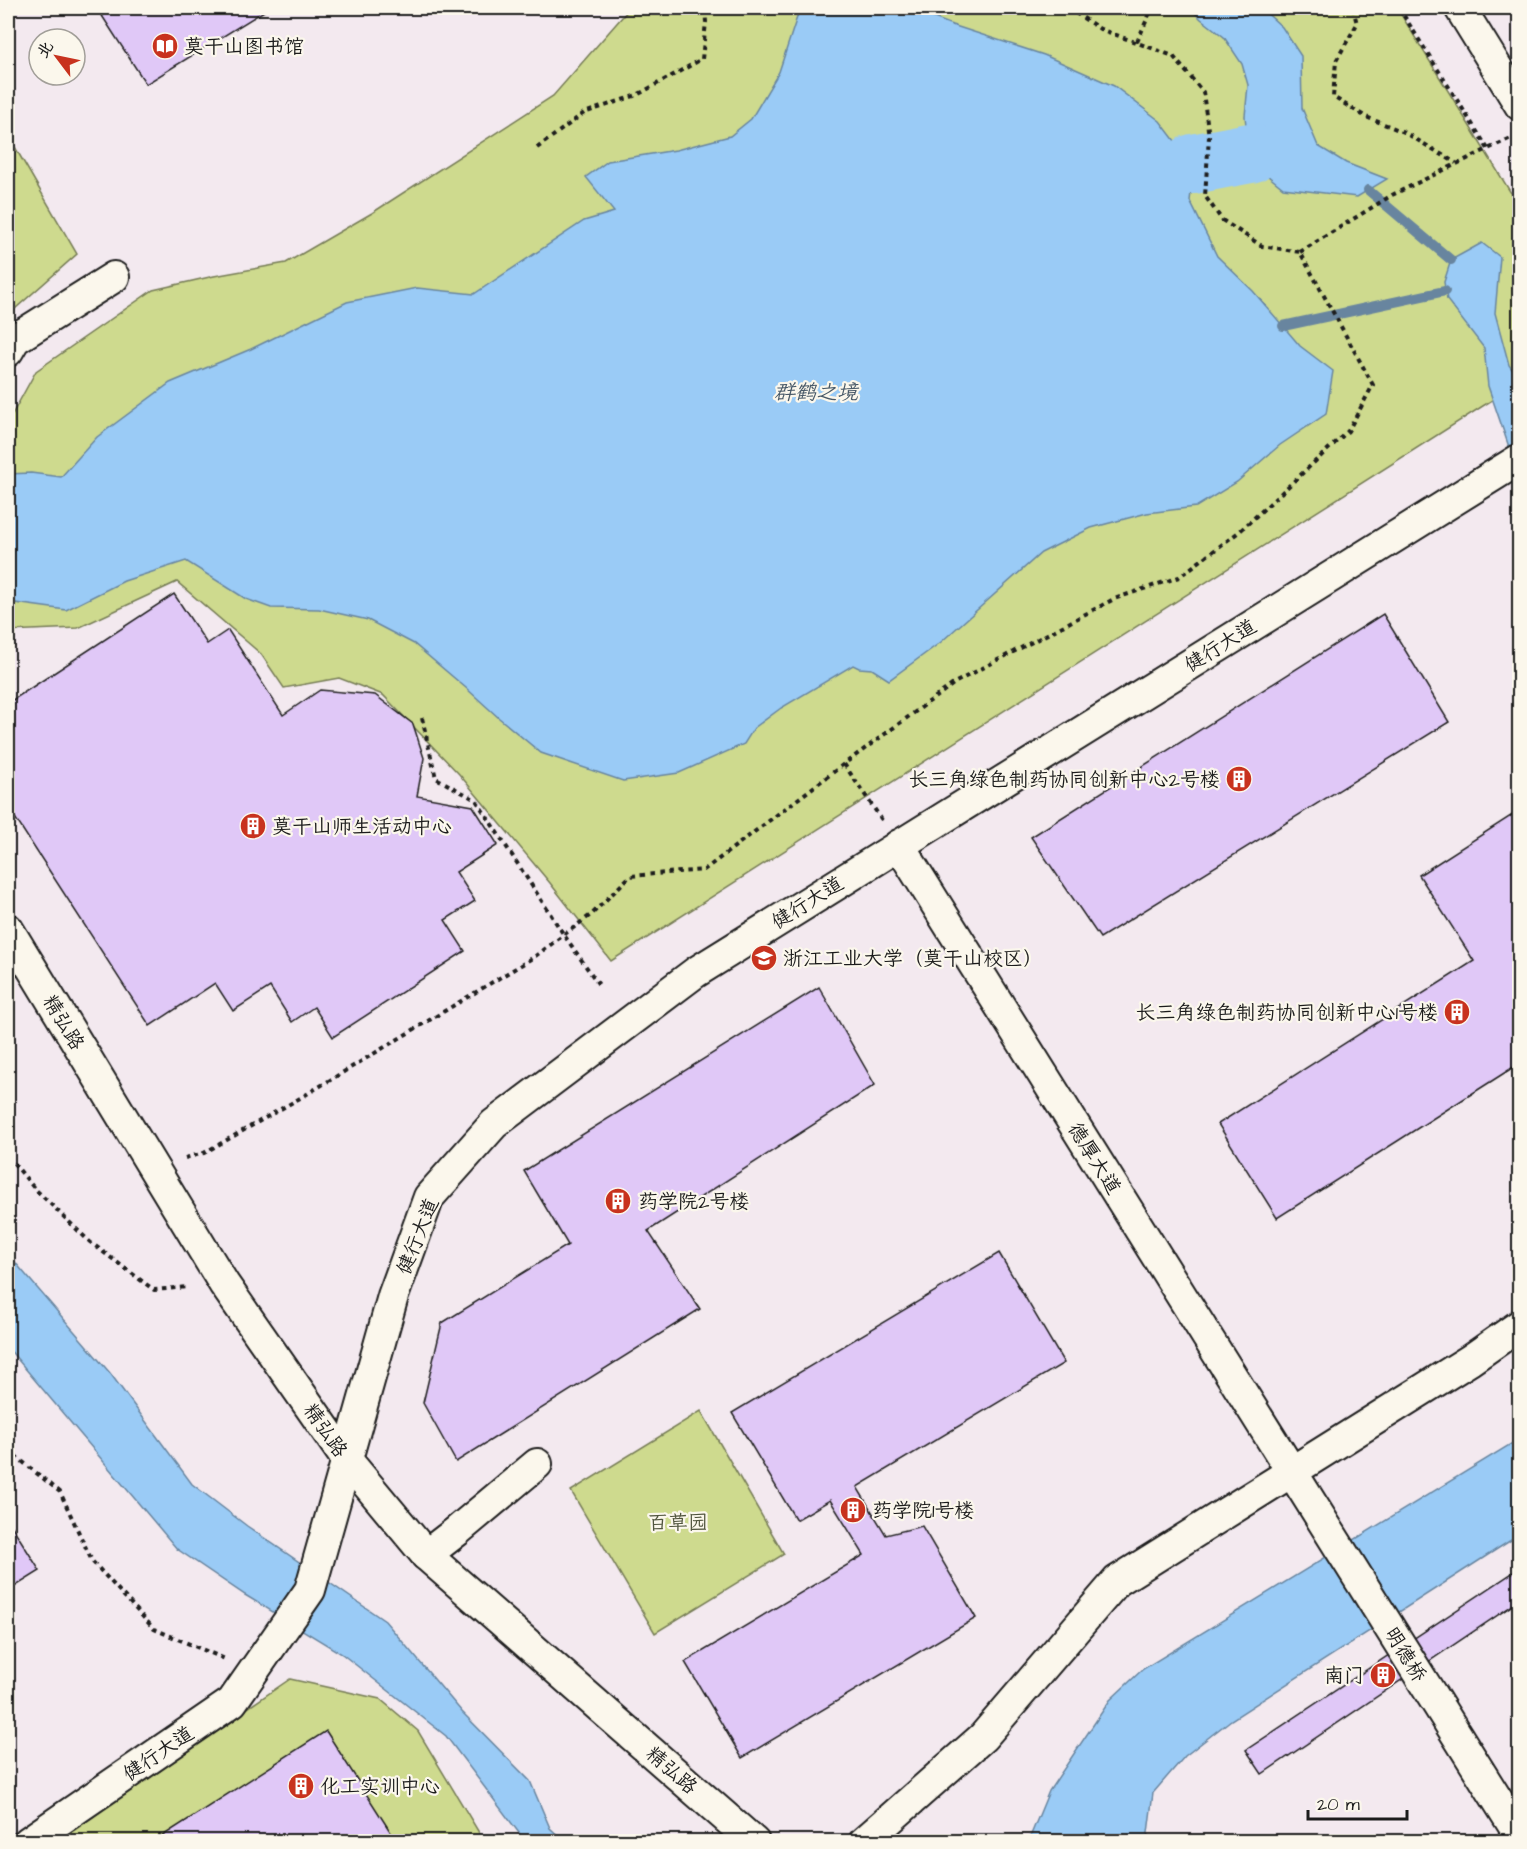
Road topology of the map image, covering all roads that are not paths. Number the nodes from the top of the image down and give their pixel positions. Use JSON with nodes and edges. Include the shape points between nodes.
{"nodes":[{"id":1,"x":1460,"y":8,"type":"edge"},
{"id":2,"x":1520,"y":105,"type":"edge"},
{"id":3,"x":114,"y":277,"type":"dead end"},
{"id":4,"x":8,"y":351,"type":"edge"},
{"id":5,"x":1520,"y":459,"type":"edge"},
{"id":6,"x":899,"y":845,"type":"junction"},
{"id":7,"x":8,"y":929,"type":"edge"},
{"id":8,"x":1520,"y":1325,"type":"edge"},
{"id":9,"x":347,"y":1460,"type":"junction"},
{"id":10,"x":537,"y":1464,"type":"dead end"},
{"id":11,"x":1291,"y":1472,"type":"junction"},
{"id":12,"x":426,"y":1555,"type":"junction"},
{"id":13,"x":1520,"y":1836,"type":"edge"},
{"id":14,"x":28,"y":1842,"type":"edge"},
{"id":15,"x":754,"y":1842,"type":"edge"},
{"id":16,"x":864,"y":1842,"type":"edge"}],
"edges":[{"from":1,"to":2,"type":"street"},
{"from":3,"to":4,"type":"street","via":[[15,339]]},
{"from":5,"to":6,"type":"street","name":"健行大道"},
{"from":6,"to":9,"type":"street","name":"健行大道","via":[[696,972],[494,1124],[429,1197],[393,1296]]},
{"from":6,"to":11,"type":"street","name":"德厚大道"},
{"from":7,"to":9,"type":"street","name":"精弘路","via":[[224,1284]]},
{"from":8,"to":11,"type":"street"},
{"from":9,"to":12,"type":"street","name":"精弘路"},
{"from":9,"to":14,"type":"street","name":"健行大道","via":[[310,1590],[232,1702]]},
{"from":10,"to":12,"type":"street"},
{"from":11,"to":13,"type":"street","name":"明德桥"},
{"from":11,"to":16,"type":"street","via":[[1117,1581],[983,1737]]},
{"from":12,"to":15,"type":"street","name":"精弘路"}]}
